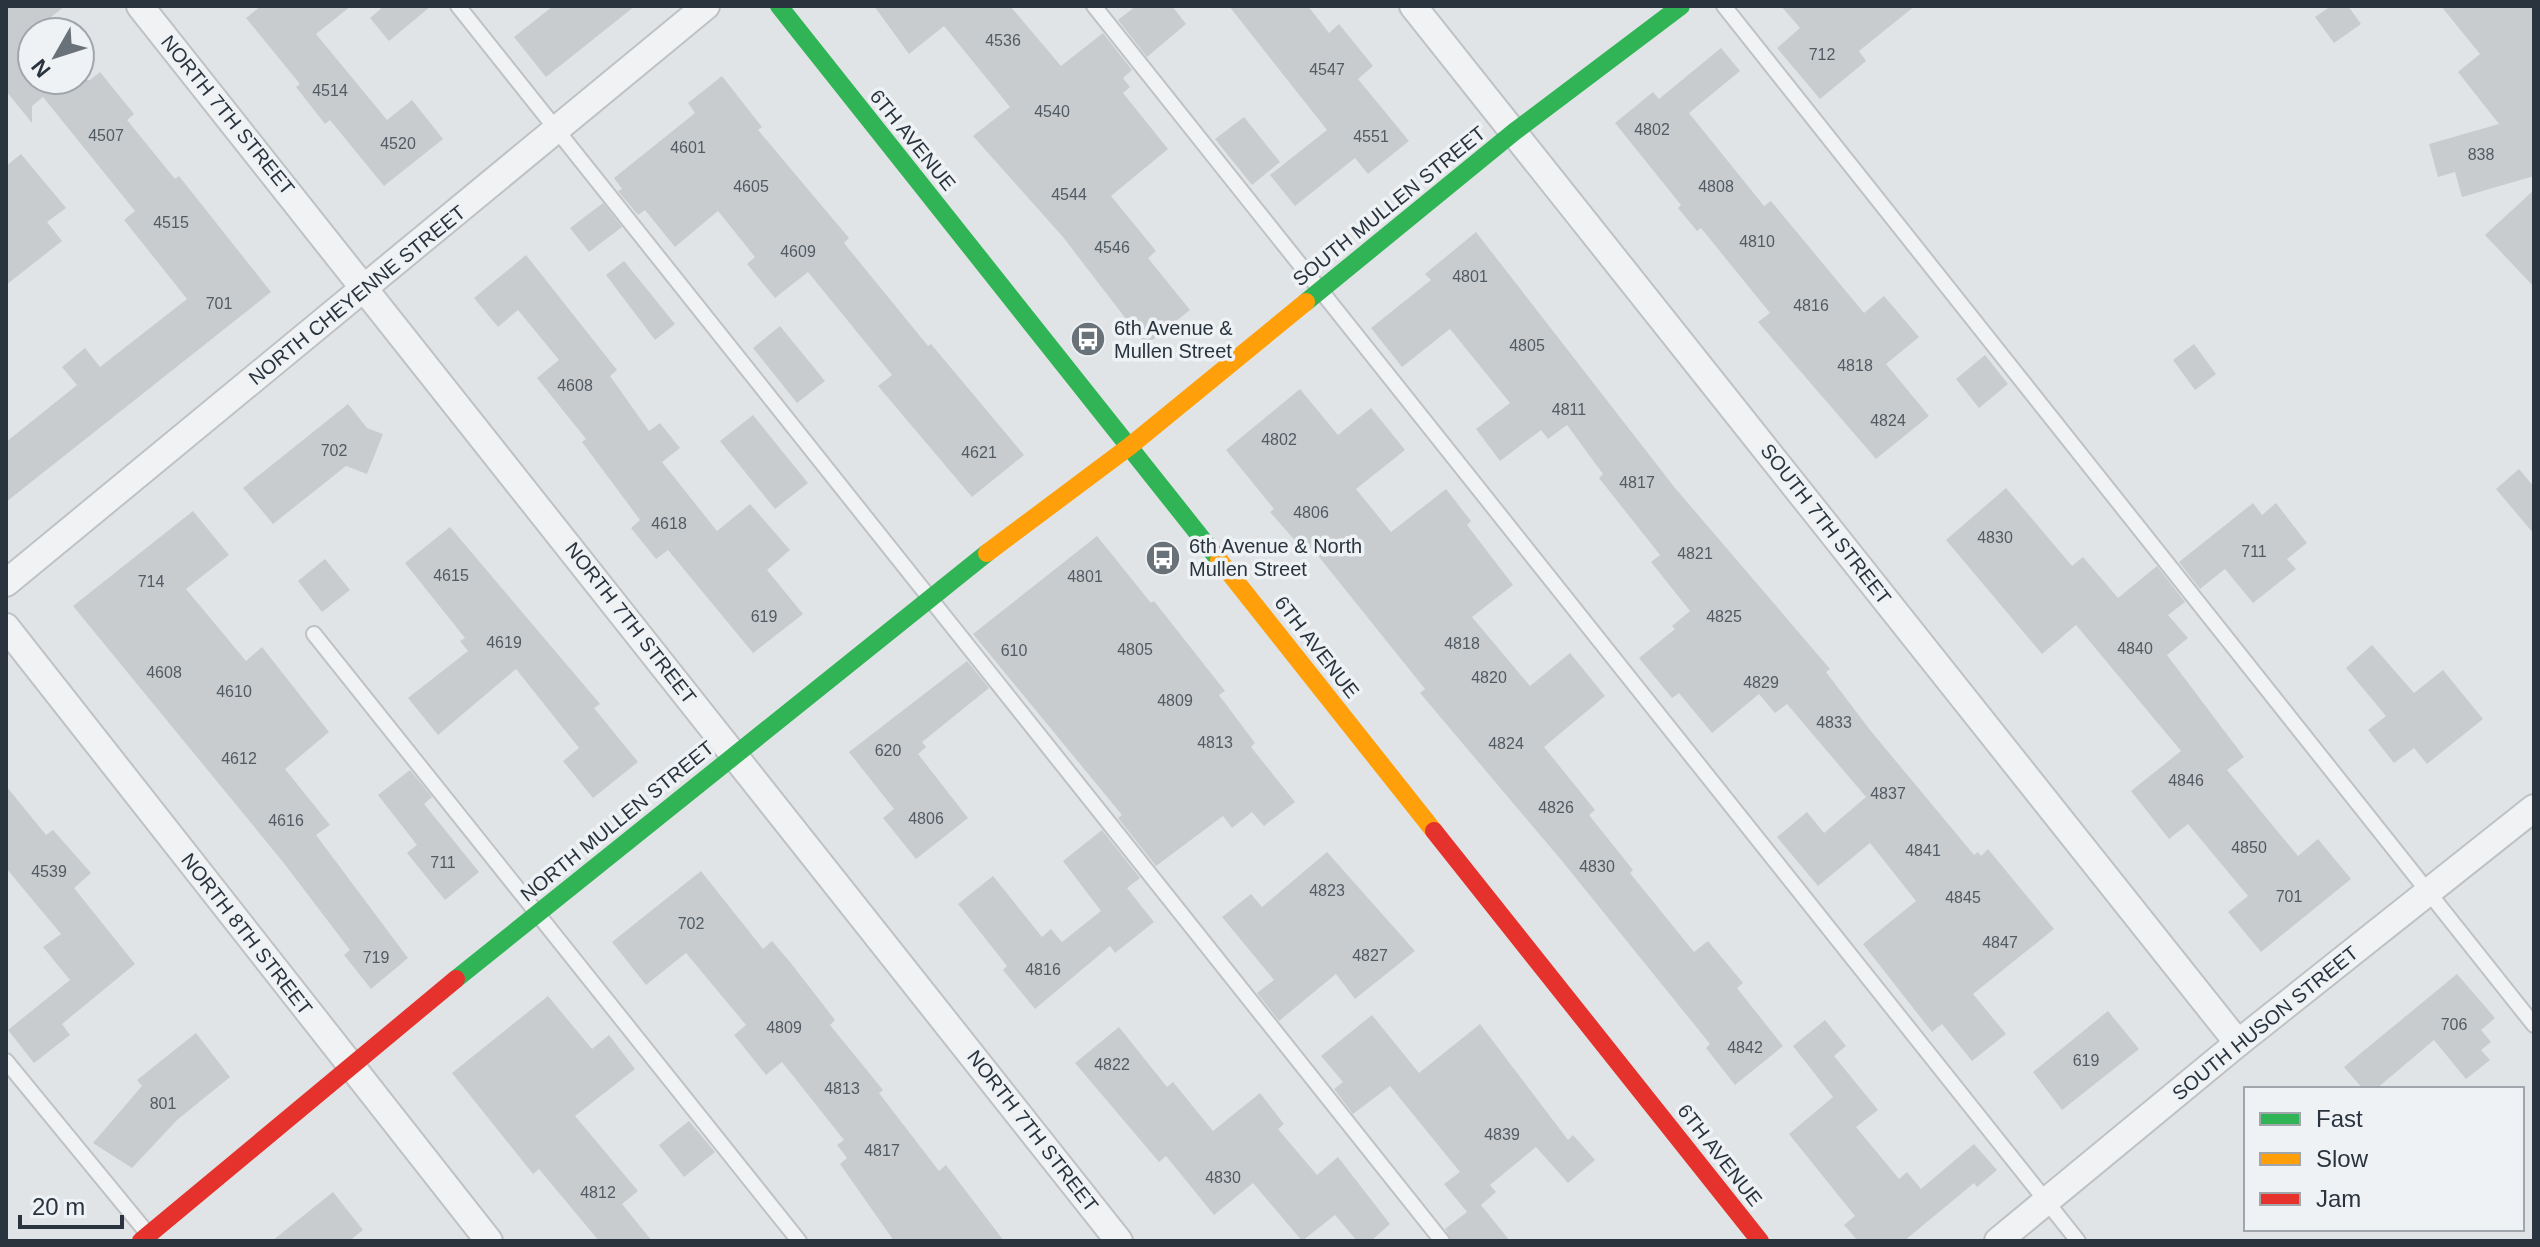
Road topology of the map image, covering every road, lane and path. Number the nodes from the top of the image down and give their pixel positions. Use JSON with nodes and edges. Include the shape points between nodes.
{"nodes":[{"id":1,"x":140,"y":6,"type":"edge"},
{"id":2,"x":458,"y":6,"type":"edge"},
{"id":3,"x":706,"y":6,"type":"edge"},
{"id":4,"x":779,"y":6,"type":"edge"},
{"id":5,"x":1094,"y":6,"type":"edge"},
{"id":6,"x":1413,"y":6,"type":"edge"},
{"id":7,"x":1681,"y":6,"type":"edge"},
{"id":8,"x":1724,"y":6,"type":"edge"},
{"id":9,"x":557,"y":130,"type":"junction"},
{"id":10,"x":1514,"y":132,"type":"junction"},
{"id":11,"x":366,"y":288,"type":"junction"},
{"id":12,"x":1321,"y":290,"type":"junction"},
{"id":13,"x":1130,"y":446,"type":"junction"},
{"id":14,"x":6,"y":583,"type":"edge"},
{"id":15,"x":930,"y":595,"type":"junction"},
{"id":16,"x":6,"y":627,"type":"edge"},
{"id":17,"x":314,"y":634,"type":"dead end"},
{"id":18,"x":734,"y":754,"type":"junction"},
{"id":19,"x":2534,"y":808,"type":"edge"},
{"id":20,"x":2428,"y":893,"type":"junction"},
{"id":21,"x":539,"y":912,"type":"junction"},
{"id":22,"x":2534,"y":1025,"type":"edge"},
{"id":23,"x":2238,"y":1043,"type":"junction"},
{"id":24,"x":6,"y":1061,"type":"edge"},
{"id":25,"x":349,"y":1065,"type":"junction"},
{"id":26,"x":2047,"y":1202,"type":"junction"},
{"id":27,"x":147,"y":1239,"type":"edge"},
{"id":28,"x":489,"y":1241,"type":"edge"},
{"id":29,"x":799,"y":1241,"type":"edge"},
{"id":30,"x":1119,"y":1241,"type":"edge"},
{"id":31,"x":1442,"y":1241,"type":"edge"},
{"id":32,"x":1760,"y":1241,"type":"edge"},
{"id":33,"x":1998,"y":1241,"type":"edge"},
{"id":34,"x":2078,"y":1241,"type":"edge"}],
"edges":[{"from":1,"to":11,"type":"street","name":"NORTH 7TH STREET"},
{"from":2,"to":9,"type":"lane"},
{"from":3,"to":9,"type":"street","name":"NORTH CHEYENNE STREET"},
{"from":4,"to":13,"type":"street","name":"6TH AVENUE"},
{"from":5,"to":12,"type":"lane"},
{"from":6,"to":10,"type":"street","name":"SOUTH 7TH STREET"},
{"from":7,"to":10,"type":"street","name":"SOUTH MULLEN STREET"},
{"from":8,"to":20,"type":"lane"},
{"from":9,"to":11,"type":"street","name":"NORTH CHEYENNE STREET"},
{"from":9,"to":15,"type":"lane"},
{"from":10,"to":12,"type":"street","name":"SOUTH MULLEN STREET"},
{"from":10,"to":23,"type":"street","name":"SOUTH 7TH STREET"},
{"from":11,"to":14,"type":"street","name":"NORTH CHEYENNE STREET"},
{"from":11,"to":18,"type":"street","name":"NORTH 7TH STREET"},
{"from":12,"to":13,"type":"street","name":"SOUTH MULLEN STREET"},
{"from":12,"to":26,"type":"lane"},
{"from":13,"to":15,"type":"street","name":"NORTH MULLEN STREET"},
{"from":13,"to":32,"type":"street","name":"6TH AVENUE"},
{"from":15,"to":18,"type":"street","name":"NORTH MULLEN STREET"},
{"from":15,"to":31,"type":"lane"},
{"from":16,"to":25,"type":"street","name":"NORTH 8TH STREET"},
{"from":17,"to":21,"type":"lane"},
{"from":18,"to":21,"type":"street","name":"NORTH MULLEN STREET"},
{"from":18,"to":30,"type":"street","name":"NORTH 7TH STREET"},
{"from":19,"to":20,"type":"street","name":"SOUTH HUSON STREET"},
{"from":20,"to":22,"type":"lane"},
{"from":20,"to":23,"type":"street","name":"SOUTH HUSON STREET"},
{"from":21,"to":25,"type":"street","name":"NORTH MULLEN STREET"},
{"from":21,"to":29,"type":"lane"},
{"from":23,"to":26,"type":"street","name":"SOUTH HUSON STREET"},
{"from":24,"to":27,"type":"lane"},
{"from":25,"to":27,"type":"street","name":"NORTH MULLEN STREET"},
{"from":25,"to":28,"type":"street","name":"NORTH 8TH STREET"},
{"from":26,"to":33,"type":"street","name":"SOUTH HUSON STREET"},
{"from":26,"to":34,"type":"lane"}]}
